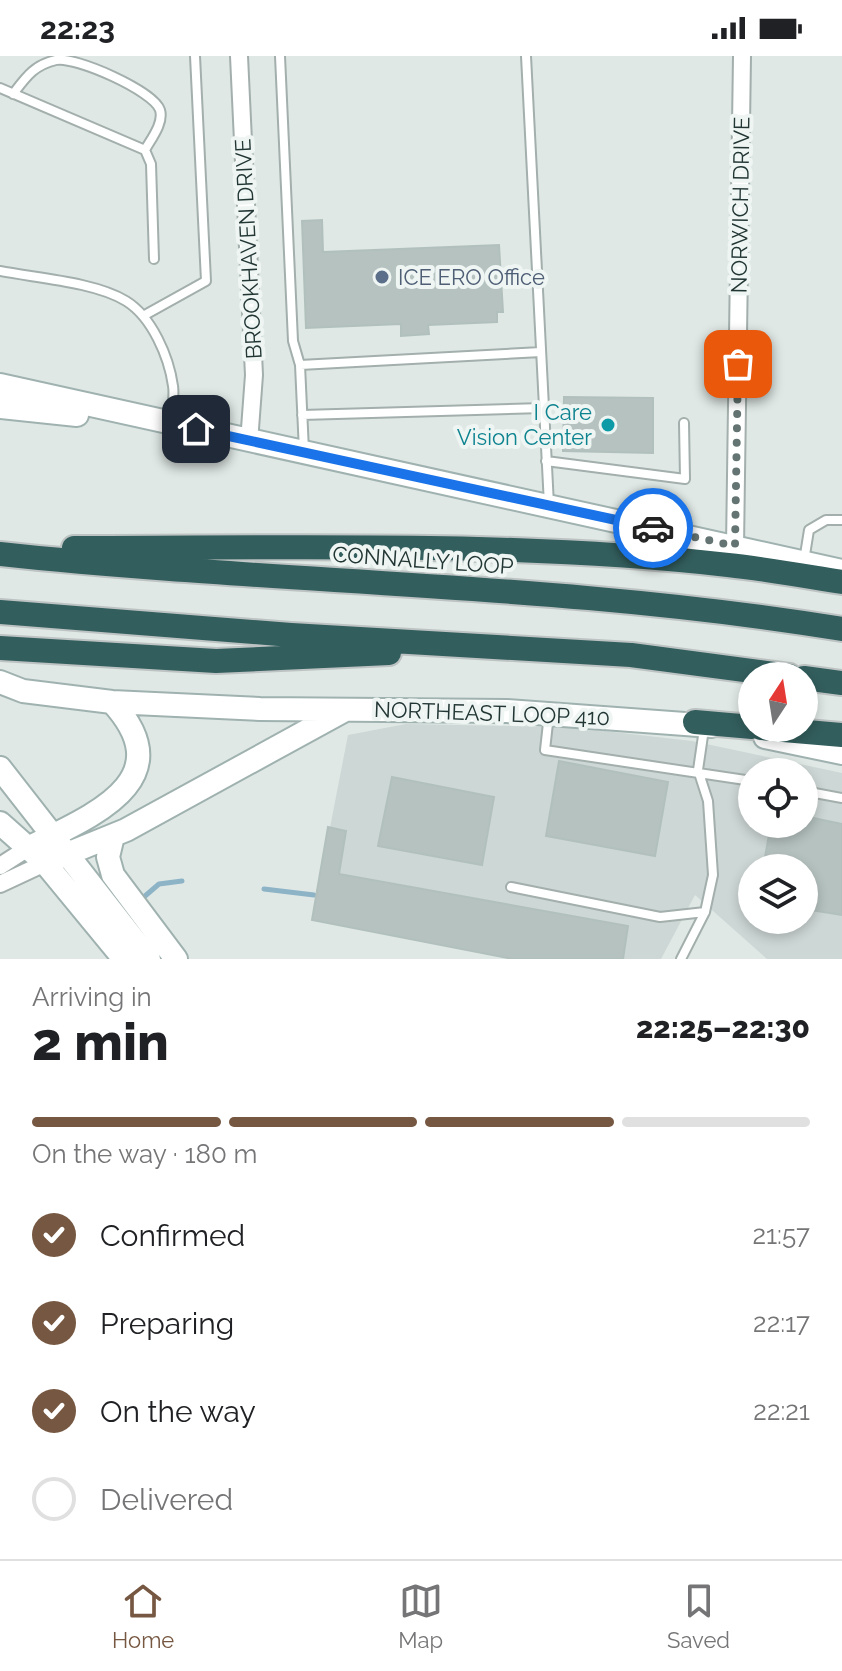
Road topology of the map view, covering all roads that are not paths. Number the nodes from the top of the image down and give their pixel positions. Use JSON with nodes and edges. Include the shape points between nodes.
{"nodes":[{"id":1,"x":195,"y":56,"type":"edge"},
{"id":2,"x":239,"y":56,"type":"edge"},
{"id":3,"x":280,"y":56,"type":"edge"},
{"id":4,"x":526,"y":56,"type":"edge"},
{"id":5,"x":742,"y":56,"type":"edge"},
{"id":6,"x":0,"y":88,"type":"edge"},
{"id":7,"x":13,"y":94,"type":"junction"},
{"id":8,"x":145,"y":150,"type":"junction"},
{"id":9,"x":154,"y":259,"type":"dead end"},
{"id":10,"x":0,"y":271,"type":"edge"},
{"id":11,"x":143,"y":316,"type":"junction"},
{"id":12,"x":541,"y":352,"type":"junction"},
{"id":13,"x":300,"y":365,"type":"junction"},
{"id":14,"x":0,"y":385,"type":"edge"},
{"id":15,"x":0,"y":407,"type":"edge"},
{"id":16,"x":543,"y":408,"type":"junction"},
{"id":17,"x":302,"y":415,"type":"junction"},
{"id":18,"x":170,"y":423,"type":"junction"},
{"id":19,"x":684,"y":423,"type":"dead end"},
{"id":20,"x":249,"y":442,"type":"junction"},
{"id":21,"x":304,"y":453,"type":"junction"},
{"id":22,"x":546,"y":461,"type":"junction"},
{"id":23,"x":549,"y":506,"type":"junction"},
{"id":24,"x":842,"y":520,"type":"edge"},
{"id":25,"x":735,"y":546,"type":"junction"},
{"id":26,"x":0,"y":548,"type":"edge"},
{"id":27,"x":0,"y":554,"type":"edge"},
{"id":28,"x":803,"y":562,"type":"junction"},
{"id":29,"x":842,"y":571,"type":"edge"},
{"id":30,"x":842,"y":582,"type":"edge"},
{"id":31,"x":0,"y":612,"type":"edge"},
{"id":32,"x":842,"y":629,"type":"edge"},
{"id":33,"x":500,"y":647,"type":"junction"},
{"id":34,"x":0,"y":648,"type":"edge"},
{"id":35,"x":738,"y":669,"type":"edge"},
{"id":36,"x":818,"y":680,"type":"edge"},
{"id":37,"x":0,"y":682,"type":"edge"},
{"id":38,"x":842,"y":683,"type":"edge"},
{"id":39,"x":112,"y":702,"type":"junction"},
{"id":40,"x":350,"y":708,"type":"junction"},
{"id":41,"x":549,"y":713,"type":"junction"},
{"id":42,"x":700,"y":723,"type":"junction"},
{"id":43,"x":738,"y":726,"type":"edge"},
{"id":44,"x":818,"y":733,"type":"edge"},
{"id":45,"x":842,"y":735,"type":"edge"},
{"id":46,"x":842,"y":753,"type":"edge"},
{"id":47,"x":0,"y":768,"type":"edge"},
{"id":48,"x":698,"y":770,"type":"junction"},
{"id":49,"x":738,"y":778,"type":"edge"},
{"id":50,"x":818,"y":794,"type":"edge"},
{"id":51,"x":842,"y":798,"type":"edge"},
{"id":52,"x":0,"y":823,"type":"edge"},
{"id":53,"x":53,"y":836,"type":"junction"},
{"id":54,"x":113,"y":836,"type":"junction"},
{"id":55,"x":67,"y":855,"type":"junction"},
{"id":56,"x":36,"y":856,"type":"junction"},
{"id":57,"x":0,"y":866,"type":"edge"},
{"id":58,"x":0,"y":884,"type":"edge"},
{"id":59,"x":511,"y":887,"type":"dead end"},
{"id":60,"x":705,"y":912,"type":"junction"},
{"id":61,"x":124,"y":959,"type":"edge"},
{"id":62,"x":149,"y":959,"type":"edge"},
{"id":63,"x":176,"y":959,"type":"edge"},
{"id":64,"x":681,"y":959,"type":"edge"}],
"edges":[{"from":1,"to":11,"type":"lane","via":[[206,281]]},
{"from":2,"to":20,"type":"street","name":"BROOKHAVEN DRIVE","via":[[254,375]]},
{"from":3,"to":13,"type":"lane","via":[[293,341]]},
{"from":4,"to":12,"type":"lane"},
{"from":5,"to":25,"type":"street","name":"NORWICH DRIVE"},
{"from":6,"to":7,"type":"lane"},
{"from":7,"to":8,"type":"lane"},
{"from":7,"to":8,"type":"lane","via":[[34,67],[59,59],[80,62],[159,106],[161,117]]},
{"from":8,"to":9,"type":"lane","via":[[151,164]]},
{"from":10,"to":11,"type":"lane","via":[[95,290],[126,301]]},
{"from":11,"to":18,"type":"lane","via":[[173,383]]},
{"from":12,"to":13,"type":"lane"},
{"from":12,"to":16,"type":"lane"},
{"from":13,"to":17,"type":"lane"},
{"from":14,"to":18,"type":"main road"},
{"from":15,"to":18,"type":"main road"},
{"from":16,"to":17,"type":"lane"},
{"from":16,"to":22,"type":"lane"},
{"from":17,"to":21,"type":"lane"},
{"from":18,"to":20,"type":"main road"},
{"from":19,"to":22,"type":"lane","via":[[685,479]]},
{"from":20,"to":21,"type":"main road"},
{"from":21,"to":23,"type":"main road"},
{"from":22,"to":23,"type":"lane"},
{"from":23,"to":25,"type":"main road"},
{"from":24,"to":28,"type":"lane","via":[[826,520],[809,530]]},
{"from":25,"to":28,"type":"main road"},
{"from":26,"to":30,"type":"highway","via":[[540,554],[729,565]]},
{"from":27,"to":32,"type":"highway","name":"CONNALLY LOOP","via":[[166,570],[610,598]]},
{"from":28,"to":29,"type":"main road"},
{"from":31,"to":33,"type":"highway"},
{"from":33,"to":34,"type":"highway","via":[[216,661]]},
{"from":33,"to":35,"type":"highway","via":[[631,655]]},
{"from":36,"to":38,"type":"highway"},
{"from":37,"to":39,"type":"main road","via":[[23,691]]},
{"from":39,"to":40,"type":"main road"},
{"from":39,"to":53,"type":"main road","via":[[136,734],[133,782],[118,798]]},
{"from":40,"to":41,"type":"main road","name":"NORTHEAST LOOP 410"},
{"from":40,"to":54,"type":"main road","name":"NORTHEAST LOOP 410"},
{"from":41,"to":42,"type":"main road","name":"NORTHEAST LOOP 410"},
{"from":41,"to":48,"type":"lane","via":[[545,750]]},
{"from":42,"to":43,"type":"highway"},
{"from":42,"to":46,"type":"main road","name":"NORTHEAST LOOP 410"},
{"from":42,"to":48,"type":"lane"},
{"from":44,"to":45,"type":"highway"},
{"from":47,"to":53,"type":"main road"},
{"from":48,"to":49,"type":"lane"},
{"from":48,"to":60,"type":"lane","via":[[713,843]]},
{"from":50,"to":51,"type":"lane"},
{"from":52,"to":56,"type":"main road"},
{"from":53,"to":55,"type":"main road"},
{"from":53,"to":56,"type":"main road"},
{"from":54,"to":55,"type":"main road","name":"NORTHEAST LOOP 410"},
{"from":54,"to":63,"type":"main road","via":[[108,857],[113,875]]},
{"from":55,"to":56,"type":"main road","name":"NORTHEAST LOOP 410"},
{"from":55,"to":62,"type":"main road"},
{"from":56,"to":57,"type":"street"},
{"from":56,"to":58,"type":"street"},
{"from":56,"to":61,"type":"main road"},
{"from":59,"to":60,"type":"lane","via":[[660,917]]},
{"from":60,"to":64,"type":"lane"}]}
